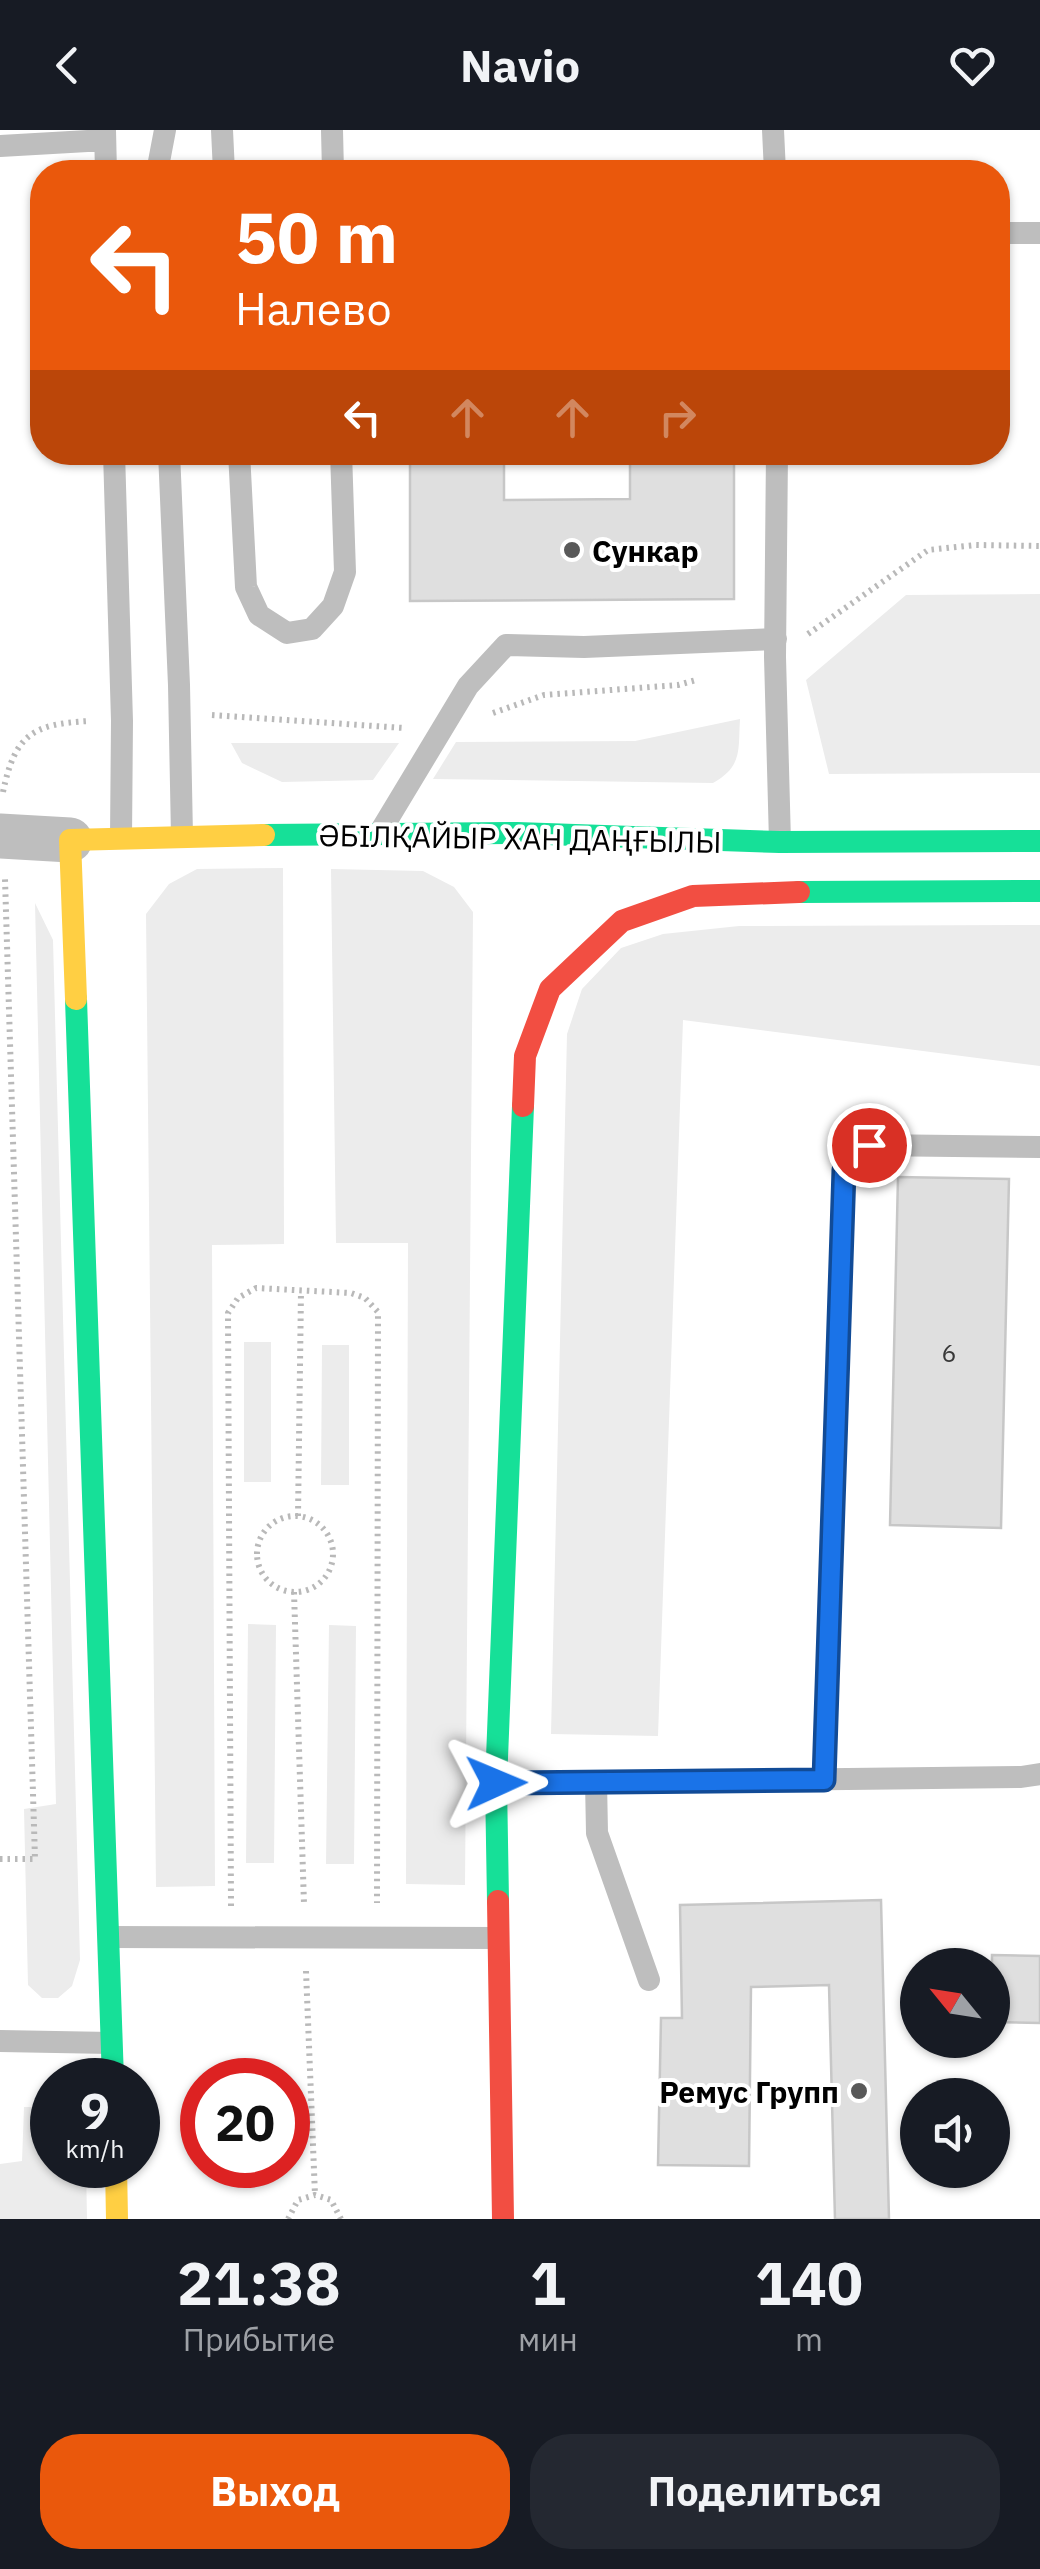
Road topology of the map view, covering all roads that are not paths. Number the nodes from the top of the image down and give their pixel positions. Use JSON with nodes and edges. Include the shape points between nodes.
{"nodes":[{"id":1,"x":166,"y":130,"type":"edge"},
{"id":2,"x":222,"y":130,"type":"edge"},
{"id":3,"x":332,"y":130,"type":"edge"},
{"id":4,"x":773,"y":130,"type":"edge"},
{"id":5,"x":105,"y":135,"type":"edge"},
{"id":6,"x":0,"y":146,"type":"edge"},
{"id":7,"x":106,"y":160,"type":"edge"},
{"id":8,"x":160,"y":160,"type":"edge"},
{"id":9,"x":223,"y":160,"type":"edge"},
{"id":10,"x":333,"y":160,"type":"edge"},
{"id":11,"x":774,"y":160,"type":"edge"},
{"id":12,"x":1040,"y":232,"type":"edge"},
{"id":13,"x":1010,"y":233,"type":"edge"},
{"id":14,"x":114,"y":465,"type":"edge"},
{"id":15,"x":169,"y":465,"type":"edge"},
{"id":16,"x":239,"y":465,"type":"edge"},
{"id":17,"x":341,"y":465,"type":"edge"},
{"id":18,"x":777,"y":465,"type":"edge"},
{"id":19,"x":776,"y":648,"type":"junction"},
{"id":20,"x":2,"y":836,"type":"edge"},
{"id":21,"x":182,"y":836,"type":"junction"},
{"id":22,"x":378,"y":836,"type":"junction"},
{"id":23,"x":121,"y":838,"type":"junction"},
{"id":24,"x":70,"y":840,"type":"junction"},
{"id":25,"x":1040,"y":840,"type":"edge"},
{"id":26,"x":780,"y":842,"type":"junction"},
{"id":27,"x":1040,"y":891,"type":"edge"},
{"id":28,"x":1040,"y":1147,"type":"edge"},
{"id":29,"x":1040,"y":1774,"type":"edge"},
{"id":30,"x":824,"y":1780,"type":"junction"},
{"id":31,"x":596,"y":1781,"type":"junction"},
{"id":32,"x":496,"y":1783,"type":"junction"},
{"id":33,"x":110,"y":1936,"type":"junction"},
{"id":34,"x":498,"y":1938,"type":"junction"},
{"id":35,"x":650,"y":1980,"type":"dead end"},
{"id":36,"x":0,"y":2042,"type":"edge"},
{"id":37,"x":112,"y":2043,"type":"junction"},
{"id":38,"x":112,"y":2058,"type":"edge"},
{"id":39,"x":116,"y":2188,"type":"edge"},
{"id":40,"x":117,"y":2219,"type":"edge"},
{"id":41,"x":503,"y":2219,"type":"edge"}],
"edges":[{"from":1,"to":8,"type":"lane"},
{"from":2,"to":9,"type":"lane"},
{"from":3,"to":10,"type":"lane"},
{"from":4,"to":11,"type":"lane"},
{"from":5,"to":6,"type":"lane"},
{"from":5,"to":7,"type":"lane"},
{"from":12,"to":13,"type":"lane"},
{"from":14,"to":23,"type":"lane"},
{"from":15,"to":21,"type":"lane"},
{"from":16,"to":17,"type":"lane","via":[[246,587],[259,615],[287,633],[312,629],[332,606],[345,572]]},
{"from":18,"to":19,"type":"lane"},
{"from":19,"to":22,"type":"lane","via":[[506,645],[468,686]]},
{"from":19,"to":26,"type":"lane"},
{"from":20,"to":24,"type":"street","name":"ӘБІЛҚАЙЫР ХАН ДАҢҒЫЛЫ"},
{"from":21,"to":22,"type":"street","name":"ӘБІЛҚАЙЫР ХАН ДАҢҒЫЛЫ"},
{"from":21,"to":23,"type":"street","name":"ӘБІЛҚАЙЫР ХАН ДАҢҒЫЛЫ"},
{"from":22,"to":26,"type":"street","name":"ӘБІЛҚАЙЫР ХАН ДАҢҒЫЛЫ","via":[[517,833]]},
{"from":23,"to":24,"type":"street","name":"ӘБІЛҚАЙЫР ХАН ДАҢҒЫЛЫ"},
{"from":24,"to":33,"type":"street"},
{"from":25,"to":26,"type":"street","name":"ӘБІЛҚАЙЫР ХАН ДАҢҒЫЛЫ"},
{"from":27,"to":32,"type":"street","name":"ӘБІЛҚАЙЫР ХАН ДАҢҒЫЛЫ","via":[[693,896],[622,922],[550,989],[525,1056]]},
{"from":28,"to":30,"type":"lane","via":[[869,1145],[852,1152],[844,1170]]},
{"from":29,"to":30,"type":"lane"},
{"from":30,"to":31,"type":"lane"},
{"from":31,"to":32,"type":"lane"},
{"from":31,"to":35,"type":"lane","via":[[597,1832]]},
{"from":32,"to":34,"type":"street"},
{"from":33,"to":34,"type":"lane"},
{"from":33,"to":37,"type":"street"},
{"from":34,"to":41,"type":"street"},
{"from":36,"to":37,"type":"lane"},
{"from":37,"to":38,"type":"street"},
{"from":39,"to":40,"type":"street"}]}
